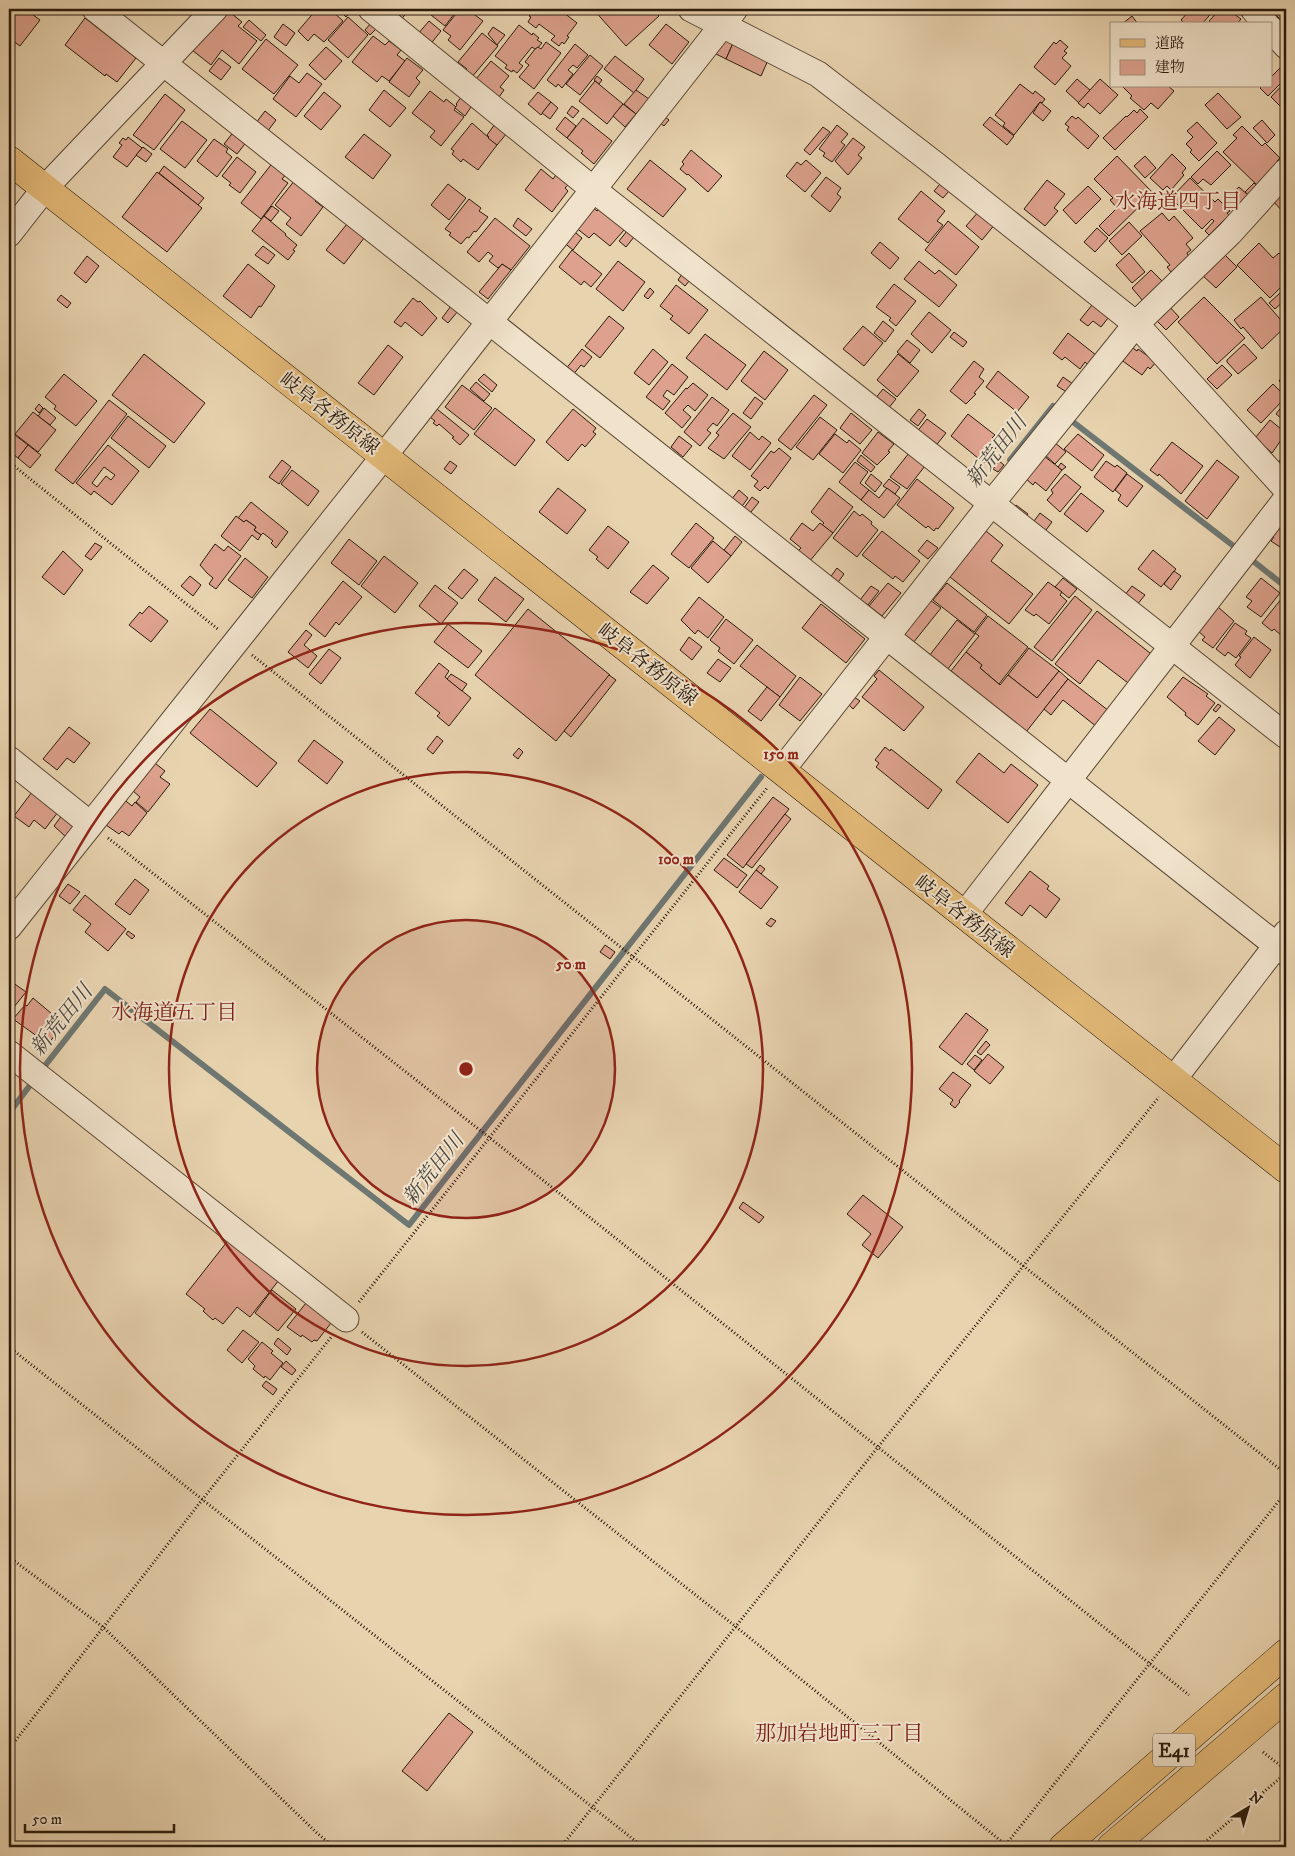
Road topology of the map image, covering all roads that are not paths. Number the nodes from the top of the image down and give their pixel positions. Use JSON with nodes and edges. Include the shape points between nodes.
{"nodes":[{"id":1,"x":95,"y":9,"type":"edge"},
{"id":2,"x":215,"y":9,"type":"edge"},
{"id":3,"x":371,"y":9,"type":"edge"},
{"id":4,"x":692,"y":9,"type":"edge"},
{"id":5,"x":1253,"y":9,"type":"edge"},
{"id":6,"x":728,"y":17,"type":"edge"},
{"id":7,"x":1264,"y":22,"type":"edge"},
{"id":8,"x":1272,"y":30,"type":"edge"},
{"id":9,"x":1286,"y":46,"type":"edge"},
{"id":10,"x":165,"y":63,"type":"junction"},
{"id":11,"x":9,"y":160,"type":"edge"},
{"id":12,"x":1286,"y":171,"type":"edge"},
{"id":13,"x":45,"y":188,"type":"junction"},
{"id":14,"x":594,"y":190,"type":"junction"},
{"id":15,"x":9,"y":234,"type":"edge"},
{"id":16,"x":488,"y":322,"type":"junction"},
{"id":17,"x":1136,"y":324,"type":"junction"},
{"id":18,"x":384,"y":456,"type":"junction"},
{"id":19,"x":1286,"y":489,"type":"edge"},
{"id":20,"x":984,"y":498,"type":"junction"},
{"id":21,"x":1286,"y":499,"type":"edge"},
{"id":22,"x":880,"y":631,"type":"junction"},
{"id":23,"x":1173,"y":647,"type":"junction"},
{"id":24,"x":1286,"y":736,"type":"edge"},
{"id":25,"x":9,"y":760,"type":"edge"},
{"id":26,"x":782,"y":770,"type":"junction"},
{"id":27,"x":1068,"y":780,"type":"junction"},
{"id":28,"x":90,"y":824,"type":"junction"},
{"id":29,"x":964,"y":915,"type":"junction"},
{"id":30,"x":9,"y":926,"type":"edge"},
{"id":31,"x":1283,"y":944,"type":"edge"},
{"id":32,"x":18,"y":1060,"type":"edge"},
{"id":33,"x":1174,"y":1080,"type":"junction"},
{"id":34,"x":1286,"y":1169,"type":"edge"},
{"id":35,"x":346,"y":1319,"type":"road end"},
{"id":36,"x":1286,"y":1653,"type":"edge"},
{"id":37,"x":1286,"y":1697,"type":"edge"},
{"id":38,"x":1063,"y":1847,"type":"edge"},
{"id":39,"x":1111,"y":1847,"type":"edge"}],
"edges":[{"from":1,"to":10,"type":"street"},
{"from":2,"to":10,"type":"street"},
{"from":3,"to":14,"type":"street"},
{"from":4,"to":6,"type":"street"},
{"from":5,"to":7,"type":"street"},
{"from":6,"to":14,"type":"street"},
{"from":6,"to":17,"type":"street","via":[[818,74]]},
{"from":8,"to":9,"type":"street"},
{"from":10,"to":13,"type":"street"},
{"from":10,"to":16,"type":"street"},
{"from":11,"to":13,"type":"main road","name":"岐阜各務原線"},
{"from":12,"to":17,"type":"street","via":[[1230,233]]},
{"from":13,"to":15,"type":"street"},
{"from":13,"to":18,"type":"main road","name":"岐阜各務原線"},
{"from":14,"to":16,"type":"street"},
{"from":14,"to":20,"type":"street"},
{"from":16,"to":18,"type":"street"},
{"from":16,"to":22,"type":"street"},
{"from":17,"to":19,"type":"street"},
{"from":17,"to":20,"type":"street","via":[[1055,424]]},
{"from":18,"to":26,"type":"main road","name":"岐阜各務原線"},
{"from":18,"to":28,"type":"street"},
{"from":20,"to":22,"type":"street"},
{"from":20,"to":23,"type":"street"},
{"from":21,"to":23,"type":"street"},
{"from":22,"to":26,"type":"street"},
{"from":22,"to":27,"type":"street"},
{"from":23,"to":24,"type":"street"},
{"from":23,"to":27,"type":"street"},
{"from":25,"to":28,"type":"street"},
{"from":26,"to":29,"type":"main road","name":"岐阜各務原線"},
{"from":27,"to":29,"type":"street"},
{"from":27,"to":31,"type":"street"},
{"from":28,"to":30,"type":"street"},
{"from":29,"to":33,"type":"main road","name":"岐阜各務原線"},
{"from":31,"to":33,"type":"street"},
{"from":32,"to":35,"type":"street"},
{"from":33,"to":34,"type":"main road","name":"岐阜各務原線"},
{"from":36,"to":38,"type":"main road","number":"E41"},
{"from":37,"to":39,"type":"main road","number":"E41"}]}
